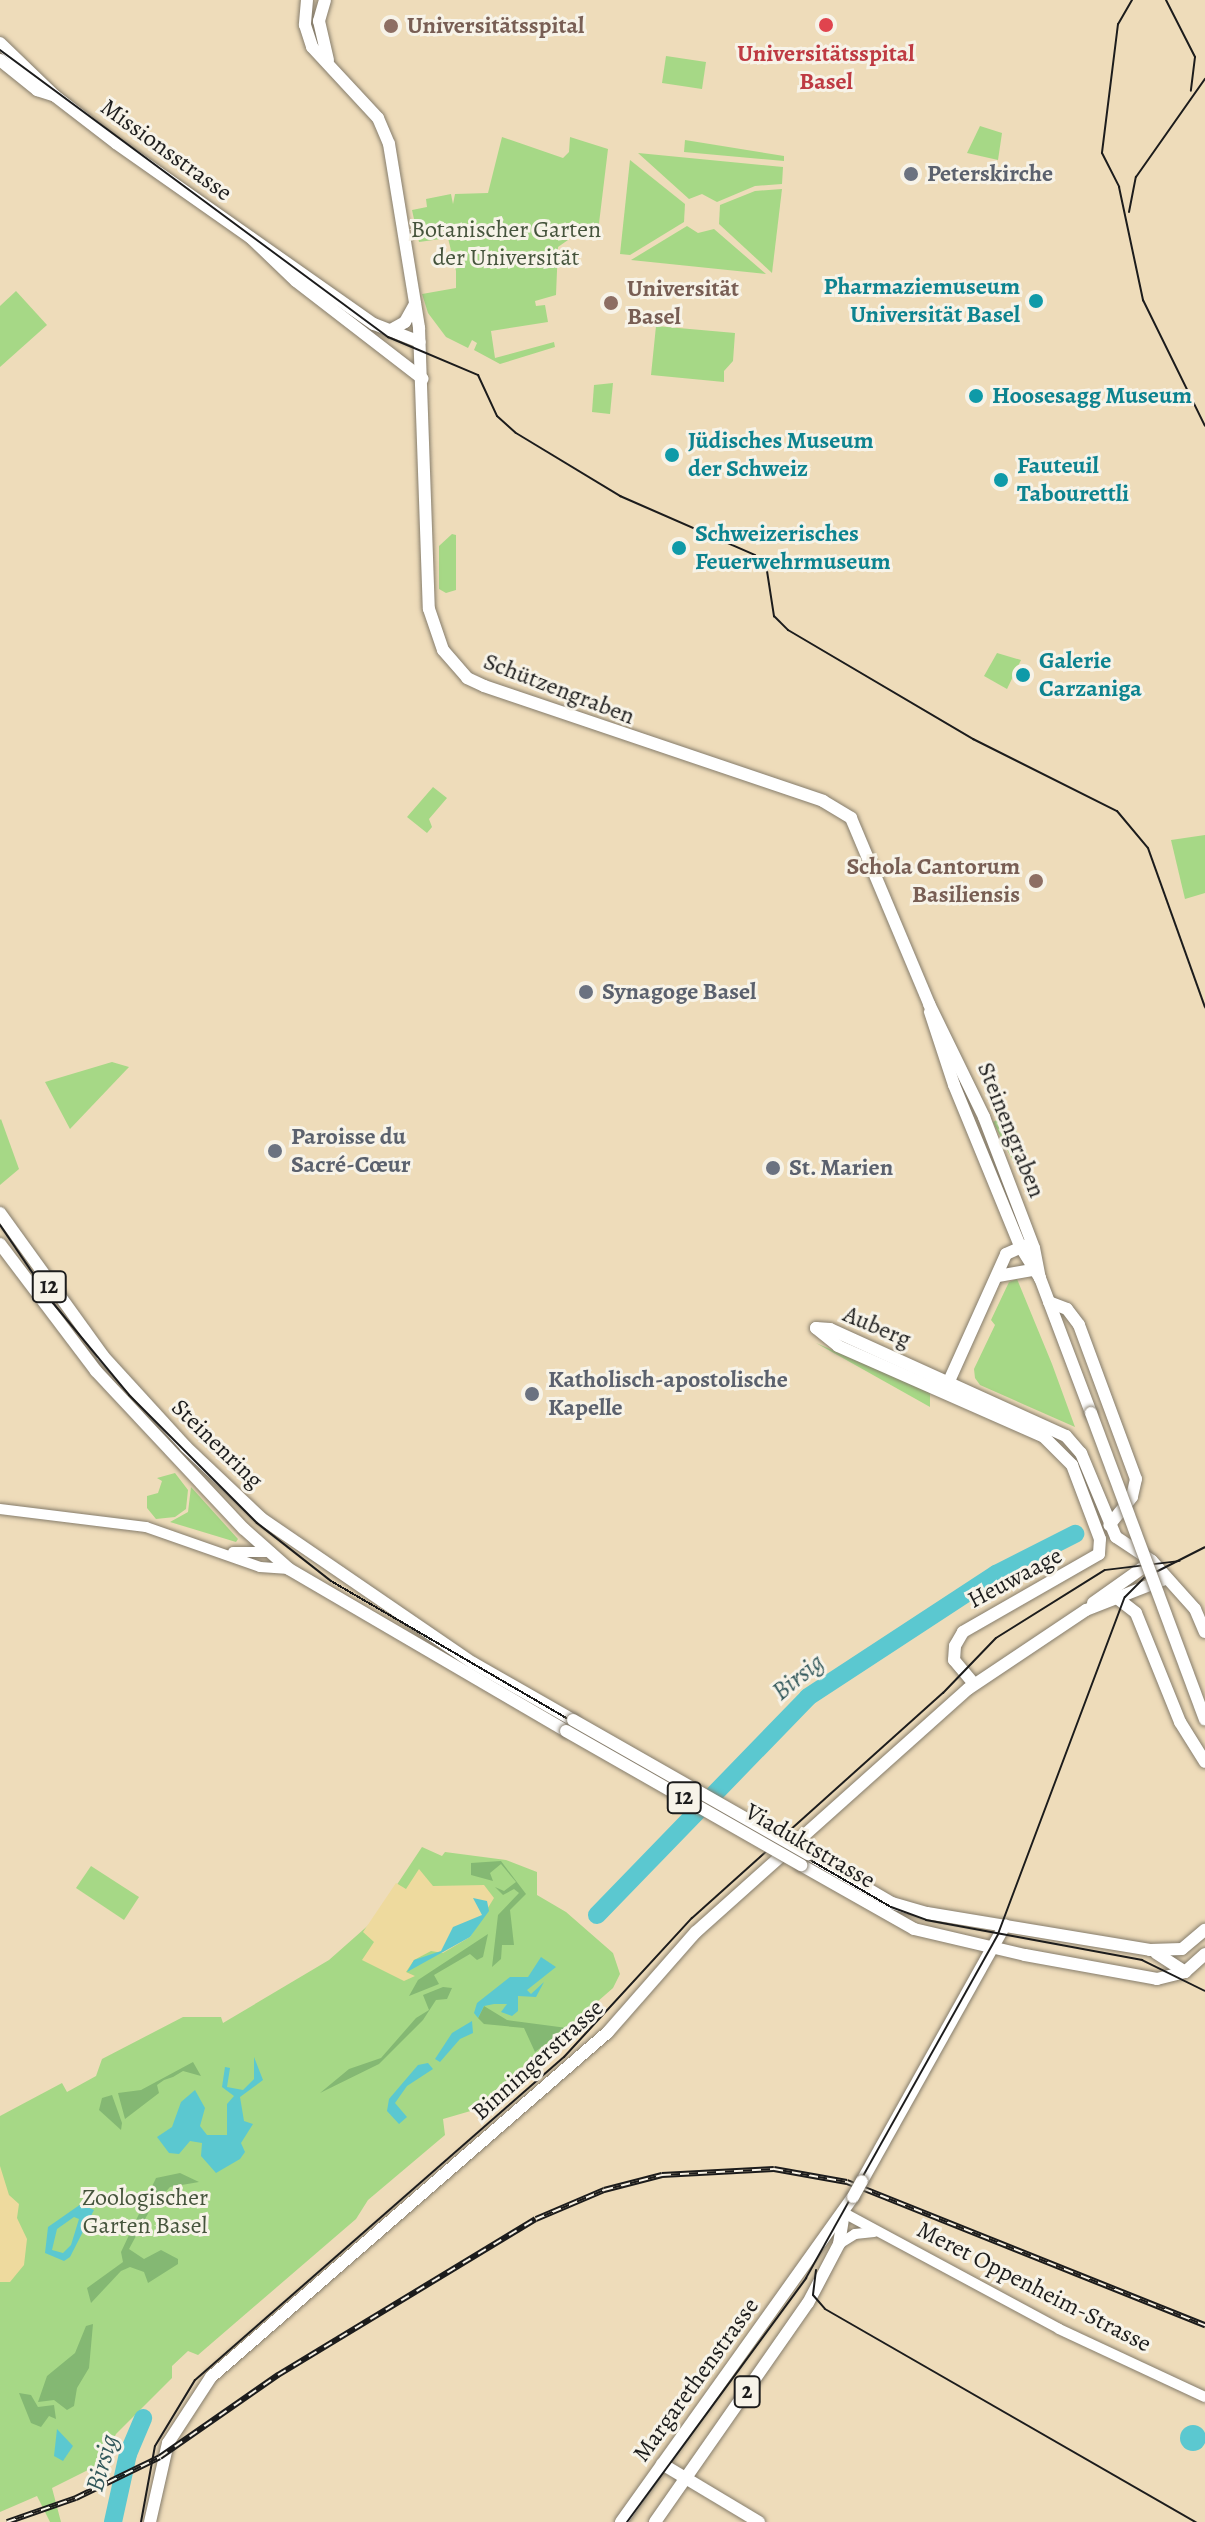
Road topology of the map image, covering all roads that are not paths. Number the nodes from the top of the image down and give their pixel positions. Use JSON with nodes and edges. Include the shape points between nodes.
{"nodes":[{"id":1,"x":307,"y":0,"type":"edge"},
{"id":2,"x":325,"y":0,"type":"edge"},
{"id":3,"x":0,"y":43,"type":"edge"},
{"id":4,"x":0,"y":60,"type":"edge"},
{"id":5,"x":329,"y":63,"type":"junction"},
{"id":6,"x":55,"y":96,"type":"junction"},
{"id":7,"x":251,"y":238,"type":"junction"},
{"id":8,"x":415,"y":304,"type":"junction"},
{"id":9,"x":389,"y":331,"type":"junction"},
{"id":10,"x":421,"y":348,"type":"junction"},
{"id":11,"x":391,"y":356,"type":"junction"},
{"id":12,"x":423,"y":379,"type":"junction"},
{"id":13,"x":814,"y":798,"type":"joint"},
{"id":14,"x":929,"y":1004,"type":"junction"},
{"id":15,"x":0,"y":1214,"type":"edge"},
{"id":16,"x":0,"y":1244,"type":"edge"},
{"id":17,"x":1020,"y":1246,"type":"junction"},
{"id":18,"x":1034,"y":1248,"type":"junction"},
{"id":19,"x":1036,"y":1274,"type":"junction"},
{"id":20,"x":998,"y":1276,"type":"junction"},
{"id":21,"x":1049,"y":1302,"type":"junction"},
{"id":22,"x":946,"y":1388,"type":"junction"},
{"id":23,"x":0,"y":1509,"type":"edge"},
{"id":24,"x":1109,"y":1525,"type":"junction"},
{"id":25,"x":229,"y":1552,"type":"junction"},
{"id":26,"x":271,"y":1552,"type":"junction"},
{"id":27,"x":1099,"y":1554,"type":"joint"},
{"id":28,"x":1152,"y":1561,"type":"junction"},
{"id":29,"x":289,"y":1569,"type":"junction"},
{"id":30,"x":1165,"y":1579,"type":"junction"},
{"id":31,"x":1128,"y":1586,"type":"junction"},
{"id":32,"x":1117,"y":1598,"type":"junction"},
{"id":33,"x":1086,"y":1610,"type":"junction"},
{"id":34,"x":1205,"y":1632,"type":"edge"},
{"id":35,"x":456,"y":1650,"type":"joint"},
{"id":36,"x":443,"y":1661,"type":"joint"},
{"id":37,"x":974,"y":1684,"type":"junction"},
{"id":38,"x":1205,"y":1719,"type":"edge"},
{"id":39,"x":570,"y":1725,"type":"junction"},
{"id":40,"x":1205,"y":1762,"type":"edge"},
{"id":41,"x":804,"y":1860,"type":"junction"},
{"id":42,"x":1005,"y":1925,"type":"junction"},
{"id":43,"x":1205,"y":1930,"type":"edge"},
{"id":44,"x":993,"y":1948,"type":"junction"},
{"id":45,"x":1150,"y":1950,"type":"junction"},
{"id":46,"x":1203,"y":1955,"type":"edge"},
{"id":47,"x":1168,"y":1958,"type":"junction"},
{"id":48,"x":1185,"y":1972,"type":"junction"},
{"id":49,"x":844,"y":2213,"type":"junction"},
{"id":50,"x":879,"y":2232,"type":"junction"},
{"id":51,"x":839,"y":2244,"type":"junction"},
{"id":52,"x":806,"y":2262,"type":"junction"},
{"id":53,"x":824,"y":2274,"type":"junction"},
{"id":54,"x":787,"y":2291,"type":"junction"},
{"id":55,"x":808,"y":2303,"type":"junction"},
{"id":56,"x":1205,"y":2397,"type":"edge"},
{"id":57,"x":662,"y":2464,"type":"junction"},
{"id":58,"x":685,"y":2479,"type":"junction"},
{"id":59,"x":150,"y":2522,"type":"edge"},
{"id":60,"x":621,"y":2522,"type":"edge"},
{"id":61,"x":655,"y":2522,"type":"edge"},
{"id":62,"x":759,"y":2522,"type":"edge"}],
"edges":[{"from":1,"to":5,"type":"main road","via":[[304,20],[312,47]]},
{"from":2,"to":5,"type":"main road","via":[[320,32]]},
{"from":3,"to":6,"type":"main road","name":"Missionsstrasse"},
{"from":4,"to":6,"type":"main road","name":"Missionsstrasse","via":[[37,90]]},
{"from":5,"to":8,"type":"main road","name":"Schützengraben","via":[[378,118],[389,144]]},
{"from":6,"to":7,"type":"main road","name":"Missionsstrasse"},
{"from":7,"to":9,"type":"main road","name":"Missionsstrasse","via":[[263,241]]},
{"from":7,"to":11,"type":"main road","name":"Missionsstrasse"},
{"from":8,"to":9,"type":"main road","via":[[405,322]]},
{"from":8,"to":10,"type":"main road","name":"Schützengraben"},
{"from":9,"to":10,"type":"main road","name":"Missionsstrasse"},
{"from":10,"to":11,"type":"main road"},
{"from":10,"to":12,"type":"main road","name":"Schützengraben"},
{"from":11,"to":12,"type":"main road","name":"Missionsstrasse"},
{"from":12,"to":13,"type":"main road","name":"Schützengraben","via":[[429,609],[438,642],[456,668],[484,686]]},
{"from":13,"to":14,"type":"main road","name":"Steinengraben","via":[[843,810],[855,824]]},
{"from":14,"to":17,"type":"main road","name":"Steinengraben","via":[[948,1068]]},
{"from":14,"to":18,"type":"main road","name":"Steinengraben","via":[[965,1074]]},
{"from":15,"to":35,"type":"main road","name":"Steinenring","number":"12","via":[[55,1296],[186,1447],[283,1534]]},
{"from":16,"to":26,"type":"main road","name":"Steinenring","number":"12","via":[[96,1371]]},
{"from":17,"to":18,"type":"main road"},
{"from":17,"to":19,"type":"main road","name":"Steinengraben"},
{"from":17,"to":20,"type":"main road","via":[[1006,1254]]},
{"from":18,"to":19,"type":"main road","name":"Steinengraben"},
{"from":19,"to":20,"type":"main road"},
{"from":19,"to":21,"type":"main road","name":"Steinengraben"},
{"from":20,"to":22,"type":"main road"},
{"from":21,"to":24,"type":"main road","via":[[1067,1309],[1079,1325],[1136,1479],[1132,1497]]},
{"from":21,"to":38,"type":"main road","name":"Steinengraben","bridge":true},
{"from":22,"to":22,"type":"main road","name":"Auberg","via":[[830,1329],[816,1328],[838,1346]]},
{"from":22,"to":24,"type":"main road","name":"Auberg","via":[[1066,1436],[1081,1453]]},
{"from":22,"to":27,"type":"main road","name":"Auberg","via":[[1061,1449],[1100,1539]]},
{"from":23,"to":25,"type":"street","via":[[146,1527]]},
{"from":24,"to":28,"type":"main road","name":"Auberg","via":[[1119,1541]]},
{"from":25,"to":26,"type":"street"},
{"from":25,"to":29,"type":"street","via":[[260,1567]]},
{"from":26,"to":29,"type":"main road","name":"Steinenring","number":"12"},
{"from":27,"to":37,"type":"main road","name":"Heuwaage","via":[[1019,1596],[958,1639],[954,1660]]},
{"from":28,"to":30,"type":"main road","name":"Auberg"},
{"from":28,"to":31,"type":"main road"},
{"from":29,"to":36,"type":"main road","name":"Steinenring","number":"12"},
{"from":30,"to":31,"type":"main road"},
{"from":30,"to":34,"type":"main road","name":"Auberg","via":[[1195,1609]]},
{"from":31,"to":32,"type":"main road","name":"Binningerstrasse"},
{"from":31,"to":33,"type":"main road","name":"Binningerstrasse"},
{"from":32,"to":33,"type":"main road","name":"Binningerstrasse"},
{"from":32,"to":40,"type":"main road","via":[[1136,1613],[1180,1722]]},
{"from":33,"to":37,"type":"main road","name":"Binningerstrasse"},
{"from":35,"to":39,"type":"main road","name":"Viaduktstrasse","number":"12"},
{"from":36,"to":39,"type":"main road","name":"Viaduktstrasse","number":"12"},
{"from":37,"to":59,"type":"main road","name":"Binningerstrasse","via":[[696,1932],[608,2032],[211,2377],[168,2443]]},
{"from":39,"to":41,"type":"main road","name":"Viaduktstrasse","number":"12","bridge":true},
{"from":41,"to":42,"type":"main road","name":"Viaduktstrasse","number":"12","via":[[902,1907]]},
{"from":41,"to":44,"type":"main road","name":"Viaduktstrasse","number":"12","via":[[914,1929]]},
{"from":42,"to":44,"type":"main road","number":"2"},
{"from":42,"to":45,"type":"main road","name":"Viaduktstrasse"},
{"from":43,"to":45,"type":"main road","via":[[1182,1949]]},
{"from":44,"to":48,"type":"main road","name":"Viaduktstrasse","via":[[1151,1979]]},
{"from":44,"to":49,"type":"main road","name":"Margarethenstrasse","number":"2","bridge":true},
{"from":45,"to":47,"type":"main road"},
{"from":46,"to":47,"type":"main road"},
{"from":46,"to":48,"type":"main road"},
{"from":47,"to":48,"type":"main road"},
{"from":49,"to":50,"type":"street","name":"Meret Oppenheim-Strasse"},
{"from":49,"to":51,"type":"main road","name":"Margarethenstrasse","number":"2"},
{"from":49,"to":52,"type":"main road","name":"Margarethenstrasse","number":"2"},
{"from":50,"to":51,"type":"street","via":[[855,2234]]},
{"from":50,"to":56,"type":"street","name":"Meret Oppenheim-Strasse","via":[[1059,2329]]},
{"from":51,"to":53,"type":"main road","name":"Margarethenstrasse","number":"2"},
{"from":52,"to":53,"type":"main road","via":[[811,2274]]},
{"from":52,"to":54,"type":"main road","name":"Margarethenstrasse","number":"2"},
{"from":53,"to":55,"type":"main road","name":"Margarethenstrasse","number":"2"},
{"from":54,"to":55,"type":"main road"},
{"from":54,"to":57,"type":"main road","name":"Margarethenstrasse","number":"2"},
{"from":55,"to":58,"type":"main road","name":"Margarethenstrasse","number":"2"},
{"from":57,"to":58,"type":"main road"},
{"from":57,"to":60,"type":"main road","name":"Margarethenstrasse","number":"2"},
{"from":58,"to":61,"type":"main road","name":"Margarethenstrasse","number":"2"},
{"from":58,"to":62,"type":"main road"}]}
